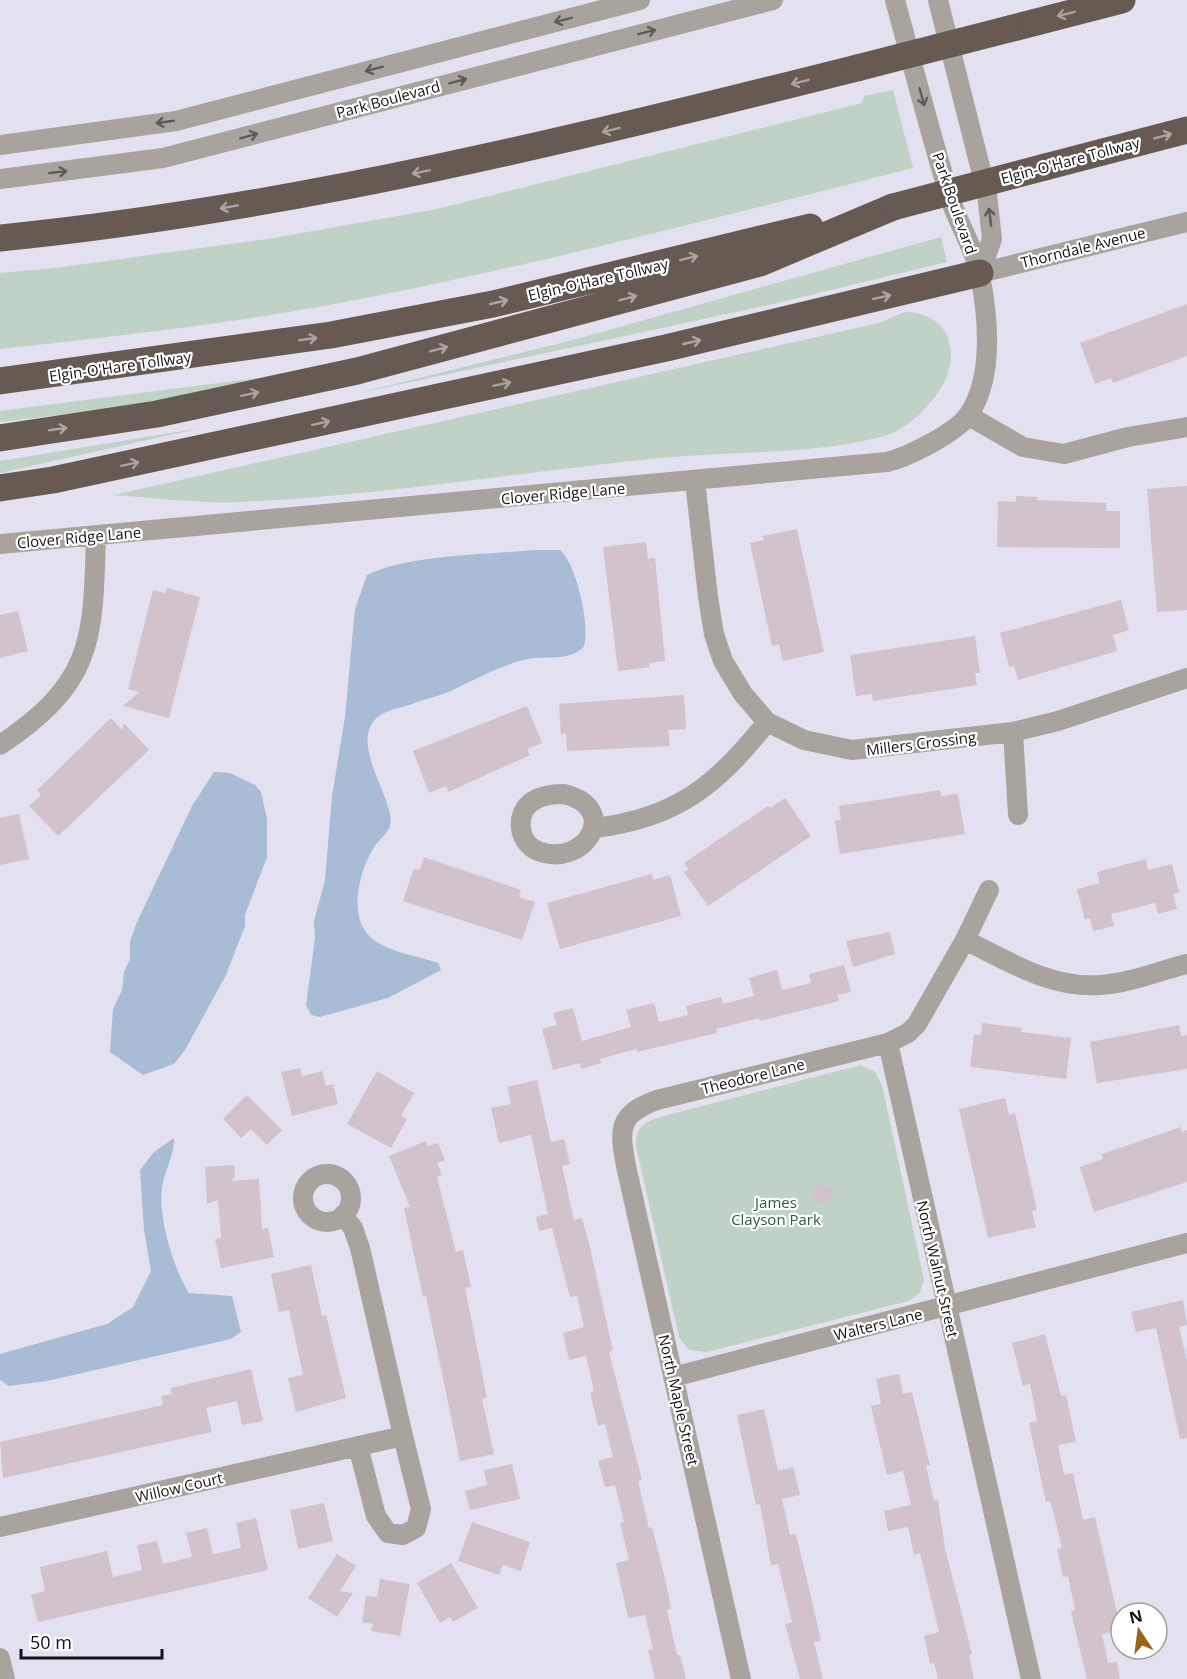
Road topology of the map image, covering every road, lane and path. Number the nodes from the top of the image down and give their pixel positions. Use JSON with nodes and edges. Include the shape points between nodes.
{"nodes":[{"id":1,"x":640,"y":0,"type":"edge"},
{"id":2,"x":773,"y":0,"type":"edge"},
{"id":3,"x":895,"y":0,"type":"edge"},
{"id":4,"x":938,"y":0,"type":"edge"},
{"id":5,"x":1122,"y":0,"type":"edge"},
{"id":6,"x":1187,"y":130,"type":"edge"},
{"id":7,"x":0,"y":145,"type":"edge"},
{"id":8,"x":0,"y":179,"type":"edge"},
{"id":9,"x":893,"y":207,"type":"junction"},
{"id":10,"x":1187,"y":222,"type":"edge"},
{"id":11,"x":0,"y":231,"type":"edge"},
{"id":12,"x":30,"y":235,"type":"junction"},
{"id":13,"x":0,"y":238,"type":"edge"},
{"id":14,"x":980,"y":273,"type":"junction"},
{"id":15,"x":0,"y":381,"type":"edge"},
{"id":16,"x":969,"y":416,"type":"junction"},
{"id":17,"x":1184,"y":424,"type":"edge"},
{"id":18,"x":0,"y":438,"type":"edge"},
{"id":19,"x":53,"y":480,"type":"junction"},
{"id":20,"x":695,"y":481,"type":"junction"},
{"id":21,"x":0,"y":488,"type":"edge"},
{"id":22,"x":0,"y":499,"type":"edge"},
{"id":23,"x":96,"y":535,"type":"junction"},
{"id":24,"x":0,"y":544,"type":"edge"},
{"id":25,"x":1187,"y":678,"type":"edge"},
{"id":26,"x":767,"y":722,"type":"junction"},
{"id":27,"x":1013,"y":732,"type":"junction"},
{"id":28,"x":0,"y":745,"type":"edge"},
{"id":29,"x":1018,"y":815,"type":"dead end"},
{"id":30,"x":595,"y":828,"type":"dead end"},
{"id":31,"x":989,"y":890,"type":"dead end"},
{"id":32,"x":965,"y":940,"type":"junction"},
{"id":33,"x":1187,"y":964,"type":"edge"},
{"id":34,"x":888,"y":1043,"type":"junction"},
{"id":35,"x":624,"y":1121,"type":"joint"},
{"id":36,"x":343,"y":1215,"type":"dead end"},
{"id":37,"x":1187,"y":1243,"type":"edge"},
{"id":38,"x":946,"y":1306,"type":"junction"},
{"id":39,"x":673,"y":1377,"type":"junction"},
{"id":40,"x":403,"y":1436,"type":"junction"},
{"id":41,"x":358,"y":1446,"type":"junction"},
{"id":42,"x":0,"y":1527,"type":"edge"},
{"id":43,"x":0,"y":1658,"type":"edge"},
{"id":44,"x":5,"y":1679,"type":"edge"},
{"id":45,"x":741,"y":1679,"type":"edge"},
{"id":46,"x":1031,"y":1679,"type":"edge"}],
"edges":[{"from":1,"to":7,"type":"street","one_way":true,"via":[[176,121]]},
{"from":8,"to":2,"type":"street","name":"Park Boulevard","one_way":true,"via":[[163,158]]},
{"from":3,"to":14,"type":"street","name":"Park Boulevard","one_way":true,"via":[[951,199]]},
{"from":14,"to":4,"type":"street","name":"Park Boulevard","one_way":true,"via":[[992,239],[987,194]]},
{"from":5,"to":12,"type":"highway","one_way":true,"bridge":true,"via":[[561,142],[376,182],[186,215]]},
{"from":9,"to":6,"type":"highway","name":"Elgin-O'Hare Tollway","one_way":true,"bridge":true},
{"from":15,"to":9,"type":"highway","name":"Elgin-O'Hare Tollway","one_way":true,"via":[[331,335],[482,306]]},
{"from":18,"to":9,"type":"highway","one_way":true,"via":[[157,414],[357,371],[760,263]]},
{"from":10,"to":14,"type":"street","name":"Thorndale Avenue"},
{"from":11,"to":12,"type":"highway"},
{"from":12,"to":13,"type":"highway"},
{"from":14,"to":16,"type":"street","via":[[986,330],[984,366]]},
{"from":19,"to":14,"type":"highway","one_way":true,"via":[[666,348]]},
{"from":16,"to":17,"type":"street","via":[[1023,447],[1064,454]]},
{"from":16,"to":20,"type":"street","name":"Clover Ridge Lane","via":[[904,458]]},
{"from":19,"to":21,"type":"highway"},
{"from":19,"to":22,"type":"highway"},
{"from":20,"to":23,"type":"street","name":"Clover Ridge Lane"},
{"from":20,"to":26,"type":"street","name":"Millers Crossing","via":[[701,550],[717,646],[731,676]]},
{"from":23,"to":24,"type":"street","name":"Clover Ridge Lane"},
{"from":23,"to":28,"type":"street","via":[[94,612],[75,674],[53,704]]},
{"from":25,"to":27,"type":"street","name":"Millers Crossing"},
{"from":26,"to":27,"type":"street","name":"Millers Crossing","via":[[804,740],[852,750]]},
{"from":26,"to":30,"type":"street","via":[[730,767],[696,794],[644,819]]},
{"from":27,"to":29,"type":"street"},
{"from":31,"to":32,"type":"street"},
{"from":32,"to":33,"type":"street","via":[[1038,975],[1082,985],[1118,982]]},
{"from":32,"to":34,"type":"street","via":[[916,1026]]},
{"from":34,"to":35,"type":"street","name":"Theodore Lane","via":[[657,1100],[636,1109]]},
{"from":34,"to":38,"type":"street","name":"North Walnut Street"},
{"from":35,"to":39,"type":"street","name":"North Maple Street","via":[[624,1158]]},
{"from":36,"to":40,"type":"street","via":[[360,1248]]},
{"from":37,"to":38,"type":"street","name":"Walters Lane"},
{"from":38,"to":39,"type":"street","name":"Walters Lane"},
{"from":38,"to":46,"type":"street","name":"North Walnut Street"},
{"from":39,"to":45,"type":"street","name":"North Maple Street"},
{"from":40,"to":41,"type":"street","name":"Willow Court"},
{"from":40,"to":41,"type":"street","via":[[421,1512],[416,1528],[406,1534],[388,1533],[378,1521]]},
{"from":41,"to":42,"type":"street","name":"Willow Court"},
{"from":43,"to":44,"type":"street"}]}
